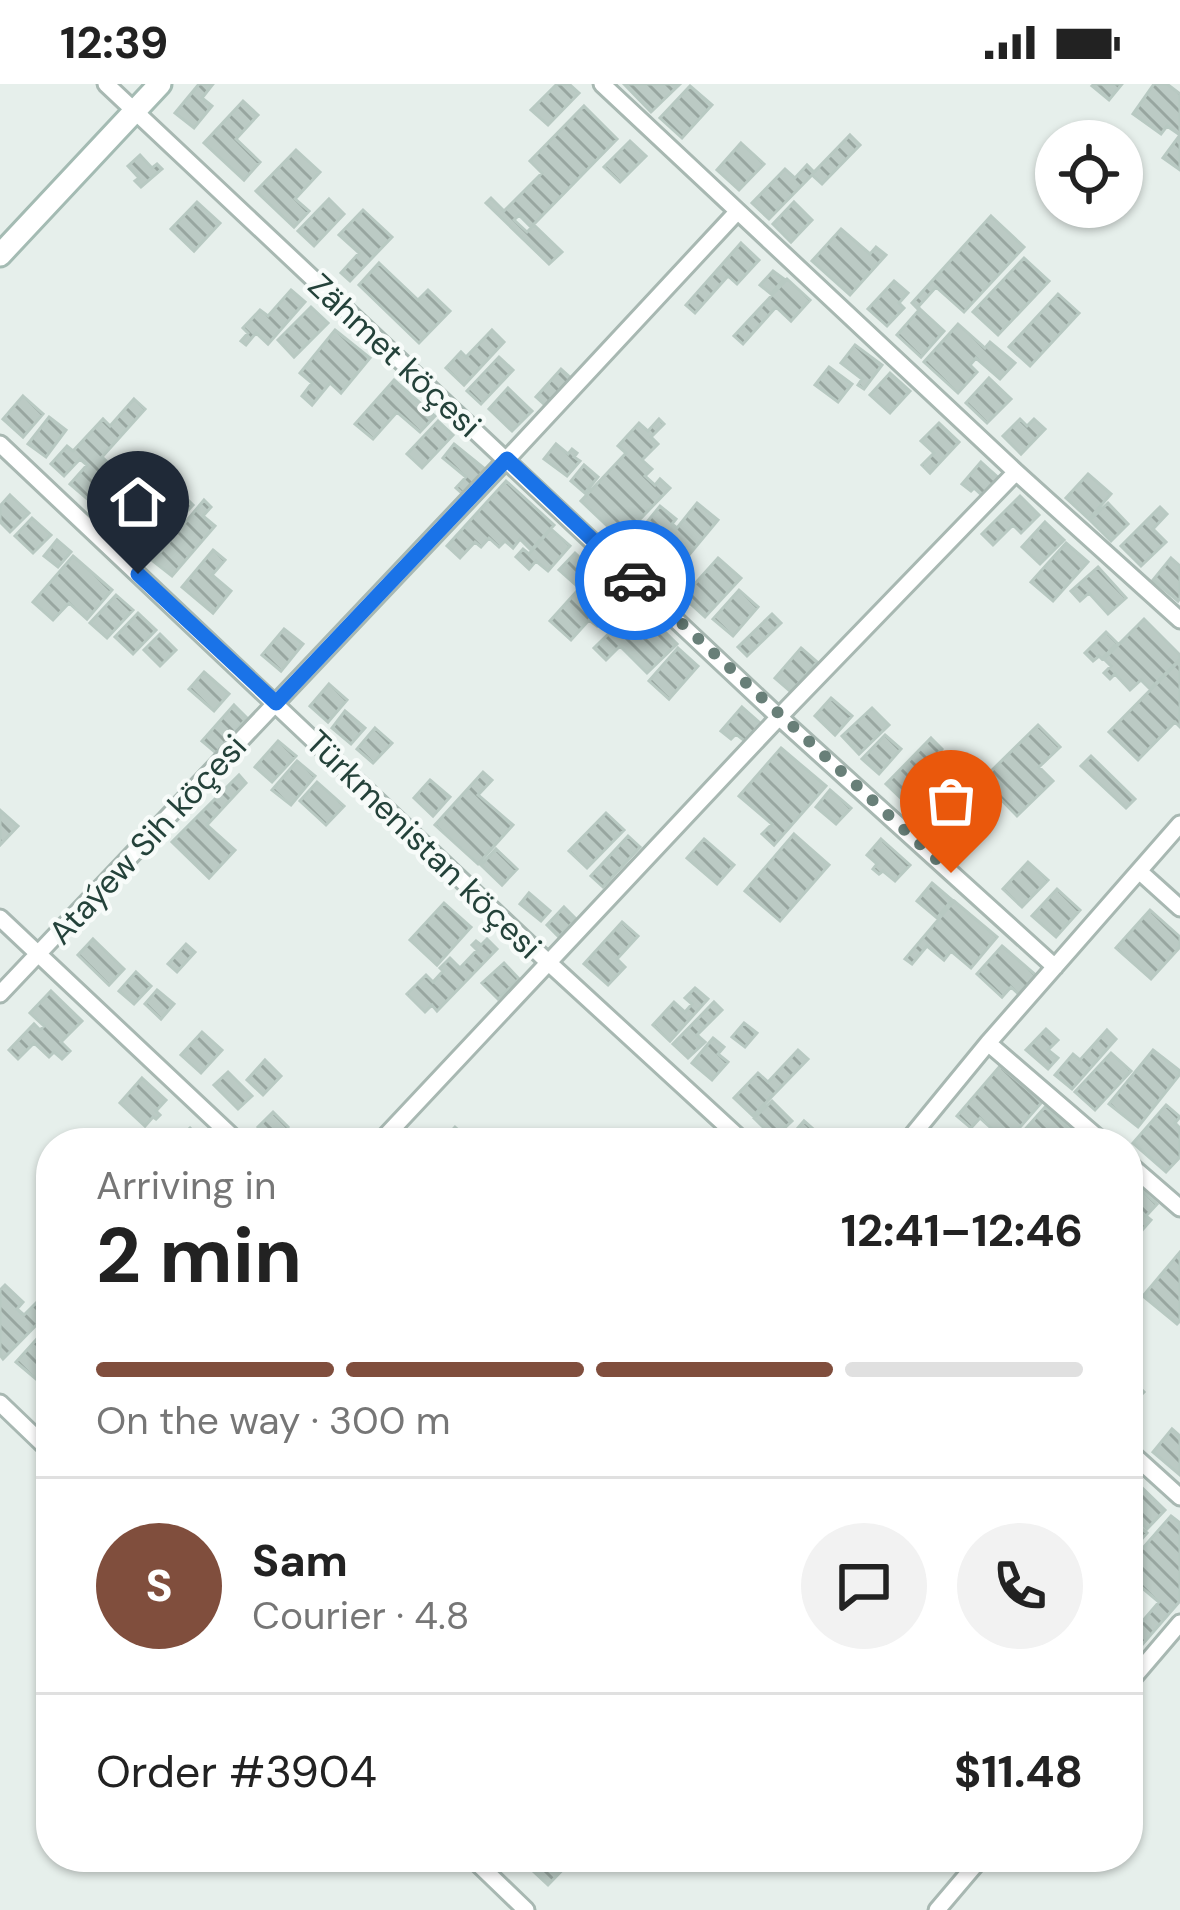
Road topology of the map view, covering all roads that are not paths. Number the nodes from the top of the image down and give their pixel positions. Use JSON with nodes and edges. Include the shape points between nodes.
{"nodes":[{"id":1,"x":106,"y":84,"type":"edge"},
{"id":2,"x":146,"y":84,"type":"edge"},
{"id":3,"x":160,"y":84,"type":"edge"},
{"id":4,"x":602,"y":84,"type":"edge"},
{"id":5,"x":131,"y":108,"type":"junction"},
{"id":6,"x":737,"y":212,"type":"junction"},
{"id":7,"x":0,"y":240,"type":"edge"},
{"id":8,"x":0,"y":255,"type":"edge"},
{"id":9,"x":0,"y":444,"type":"edge"},
{"id":10,"x":507,"y":459,"type":"junction"},
{"id":11,"x":1016,"y":472,"type":"junction"},
{"id":12,"x":1180,"y":620,"type":"edge"},
{"id":13,"x":276,"y":703,"type":"junction"},
{"id":14,"x":779,"y":716,"type":"junction"},
{"id":15,"x":1180,"y":824,"type":"edge"},
{"id":16,"x":1138,"y":872,"type":"junction"},
{"id":17,"x":1180,"y":908,"type":"edge"},
{"id":18,"x":0,"y":918,"type":"edge"},
{"id":19,"x":38,"y":954,"type":"junction"},
{"id":20,"x":549,"y":963,"type":"junction"},
{"id":21,"x":1054,"y":967,"type":"junction"},
{"id":22,"x":0,"y":994,"type":"edge"},
{"id":23,"x":988,"y":1043,"type":"junction"},
{"id":24,"x":223,"y":1128,"type":"edge"},
{"id":25,"x":393,"y":1128,"type":"edge"},
{"id":26,"x":729,"y":1128,"type":"edge"},
{"id":27,"x":918,"y":1128,"type":"edge"},
{"id":28,"x":1087,"y":1128,"type":"edge"},
{"id":29,"x":1143,"y":1176,"type":"edge"},
{"id":30,"x":1180,"y":1208,"type":"edge"},
{"id":31,"x":0,"y":1402,"type":"edge"},
{"id":32,"x":36,"y":1438,"type":"edge"},
{"id":33,"x":1143,"y":1464,"type":"edge"},
{"id":34,"x":1180,"y":1497,"type":"edge"},
{"id":35,"x":1180,"y":1623,"type":"edge"},
{"id":36,"x":1143,"y":1666,"type":"edge"},
{"id":37,"x":487,"y":1872,"type":"edge"},
{"id":38,"x":969,"y":1872,"type":"edge"},
{"id":39,"x":526,"y":1910,"type":"edge"},
{"id":40,"x":937,"y":1910,"type":"edge"}],
"edges":[{"from":1,"to":5,"type":"street","name":"Zähmet köçesi"},
{"from":2,"to":5,"type":"main road"},
{"from":3,"to":5,"type":"main road"},
{"from":4,"to":6,"type":"street"},
{"from":5,"to":7,"type":"main road"},
{"from":5,"to":8,"type":"main road"},
{"from":5,"to":10,"type":"street","name":"Zähmet köçesi"},
{"from":6,"to":10,"type":"street","name":"Ataýew Sih köçesi"},
{"from":6,"to":11,"type":"street"},
{"from":9,"to":13,"type":"street","name":"Türkmenistan köçesi"},
{"from":10,"to":13,"type":"street","name":"Ataýew Sih köçesi"},
{"from":10,"to":14,"type":"street","name":"Zähmet köçesi"},
{"from":11,"to":12,"type":"street"},
{"from":11,"to":14,"type":"street"},
{"from":13,"to":19,"type":"street","name":"Ataýew Sih köçesi"},
{"from":13,"to":20,"type":"street","name":"Türkmenistan köçesi"},
{"from":14,"to":20,"type":"street"},
{"from":14,"to":21,"type":"street","name":"Zähmet köçesi"},
{"from":15,"to":16,"type":"street"},
{"from":16,"to":17,"type":"street"},
{"from":16,"to":21,"type":"street"},
{"from":18,"to":19,"type":"street"},
{"from":19,"to":22,"type":"street","name":"Ataýew Sih köçesi"},
{"from":19,"to":24,"type":"street"},
{"from":20,"to":25,"type":"street"},
{"from":20,"to":26,"type":"street","name":"Türkmenistan köçesi"},
{"from":21,"to":23,"type":"street"},
{"from":23,"to":27,"type":"street"},
{"from":23,"to":28,"type":"street"},
{"from":29,"to":30,"type":"street"},
{"from":31,"to":32,"type":"street"},
{"from":33,"to":34,"type":"street"},
{"from":35,"to":36,"type":"street"},
{"from":37,"to":39,"type":"street"},
{"from":38,"to":40,"type":"street"}]}
